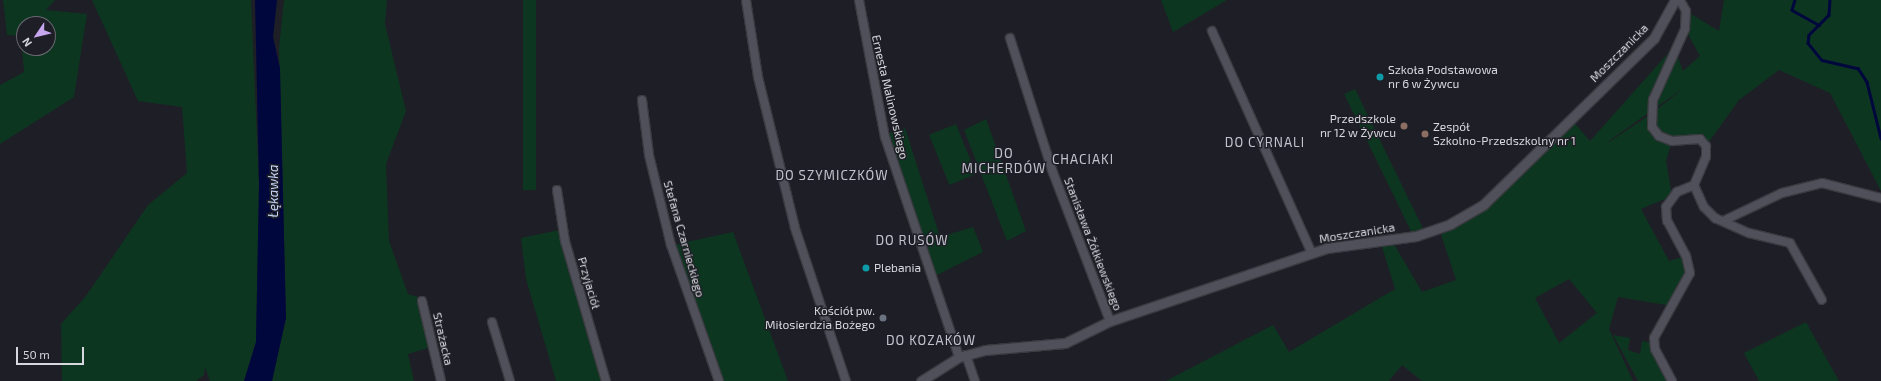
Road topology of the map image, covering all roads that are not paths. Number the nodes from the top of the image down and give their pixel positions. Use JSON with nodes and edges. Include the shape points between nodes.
{"nodes":[{"id":1,"x":746,"y":0,"type":"edge"},
{"id":2,"x":859,"y":0,"type":"edge"},
{"id":3,"x":1675,"y":0,"type":"edge"},
{"id":4,"x":1680,"y":0,"type":"edge"},
{"id":5,"x":1212,"y":31,"type":"dead end"},
{"id":6,"x":1010,"y":38,"type":"dead end"},
{"id":7,"x":642,"y":100,"type":"dead end"},
{"id":8,"x":1694,"y":185,"type":"junction"},
{"id":9,"x":557,"y":190,"type":"dead end"},
{"id":10,"x":1881,"y":198,"type":"edge"},
{"id":11,"x":1723,"y":221,"type":"junction"},
{"id":12,"x":1312,"y":253,"type":"junction"},
{"id":13,"x":1822,"y":300,"type":"dead end"},
{"id":14,"x":422,"y":302,"type":"dead end"},
{"id":15,"x":1110,"y":321,"type":"junction"},
{"id":16,"x":492,"y":322,"type":"dead end"},
{"id":17,"x":962,"y":356,"type":"junction"},
{"id":18,"x":441,"y":381,"type":"edge"},
{"id":19,"x":510,"y":381,"type":"edge"},
{"id":20,"x":606,"y":381,"type":"edge"},
{"id":21,"x":719,"y":381,"type":"edge"},
{"id":22,"x":846,"y":381,"type":"edge"},
{"id":23,"x":921,"y":381,"type":"edge"},
{"id":24,"x":975,"y":381,"type":"edge"},
{"id":25,"x":1672,"y":381,"type":"edge"}],
"edges":[{"from":1,"to":22,"type":"street","via":[[758,77],[794,228]]},
{"from":2,"to":17,"type":"street","name":"Ernesta Malinowskiego","via":[[885,137]]},
{"from":3,"to":12,"type":"street","name":"Moszczanicka","via":[[1654,38],[1484,204],[1450,224],[1416,236]]},
{"from":4,"to":8,"type":"street","via":[[1686,11],[1685,29],[1653,100],[1651,114],[1652,127],[1659,136],[1672,141],[1700,139],[1706,146],[1703,170]]},
{"from":5,"to":12,"type":"street"},
{"from":6,"to":15,"type":"street","name":"Stanisława Żółkiewskiego","via":[[1049,163]]},
{"from":7,"to":21,"type":"street","name":"Stefana Czarnieckiego","via":[[649,155],[671,245]]},
{"from":8,"to":11,"type":"street","via":[[1709,213]]},
{"from":8,"to":25,"type":"street","via":[[1677,192],[1666,207],[1667,221],[1686,256],[1690,273],[1654,338],[1655,349]]},
{"from":9,"to":20,"type":"street","name":"Przyjaciół","via":[[567,248]]},
{"from":10,"to":11,"type":"street","via":[[1822,183],[1782,192]]},
{"from":11,"to":13,"type":"street","via":[[1749,234],[1790,243]]},
{"from":12,"to":15,"type":"street","name":"Moszczanicka"},
{"from":14,"to":18,"type":"street","name":"Strażacka"},
{"from":15,"to":17,"type":"street","name":"Moszczanicka","via":[[1065,342],[985,350]]},
{"from":16,"to":19,"type":"street"},
{"from":17,"to":23,"type":"street","name":"Moszczanicka"},
{"from":17,"to":24,"type":"street","name":"Ernesta Malinowskiego"}]}
